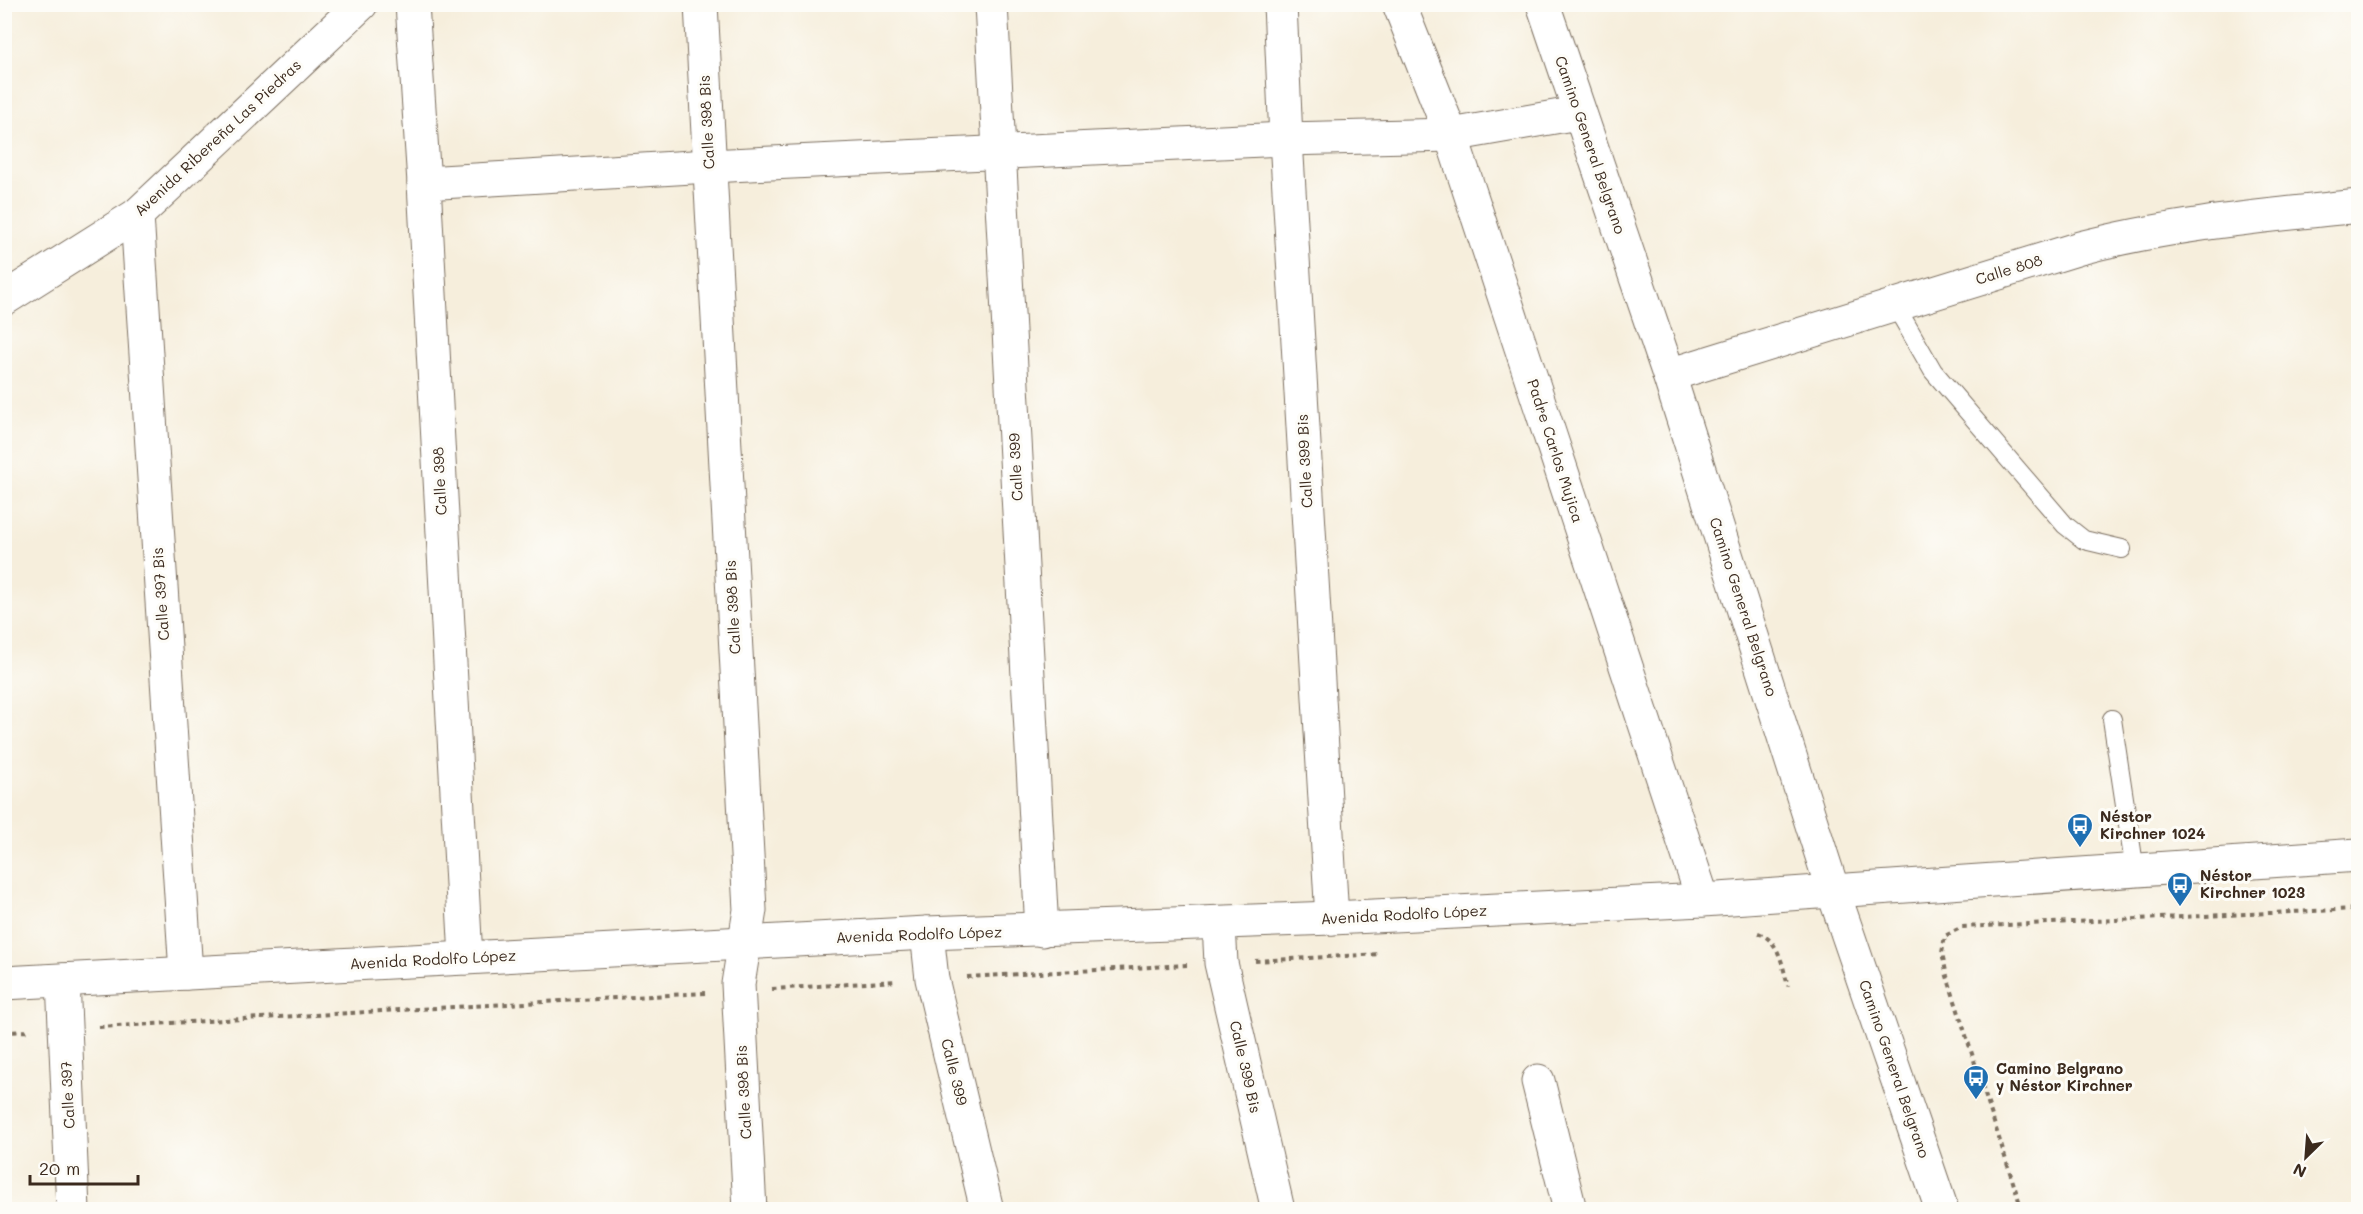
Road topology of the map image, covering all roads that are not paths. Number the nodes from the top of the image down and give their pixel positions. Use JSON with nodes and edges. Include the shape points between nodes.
{"nodes":[{"id":1,"x":361,"y":4,"type":"edge"},
{"id":2,"x":412,"y":4,"type":"edge"},
{"id":3,"x":701,"y":4,"type":"edge"},
{"id":4,"x":991,"y":4,"type":"edge"},
{"id":5,"x":1280,"y":4,"type":"edge"},
{"id":6,"x":1399,"y":4,"type":"edge"},
{"id":7,"x":1543,"y":4,"type":"edge"},
{"id":8,"x":1578,"y":113,"type":"junction"},
{"id":9,"x":1451,"y":135,"type":"junction"},
{"id":10,"x":1286,"y":139,"type":"junction"},
{"id":11,"x":999,"y":154,"type":"junction"},
{"id":12,"x":709,"y":166,"type":"junction"},
{"id":13,"x":424,"y":183,"type":"junction"},
{"id":14,"x":2358,"y":206,"type":"edge"},
{"id":15,"x":137,"y":215,"type":"junction"},
{"id":16,"x":4,"y":299,"type":"edge"},
{"id":17,"x":1895,"y":305,"type":"junction"},
{"id":18,"x":1669,"y":375,"type":"junction"},
{"id":19,"x":2122,"y":549,"type":"dead end"},
{"id":20,"x":2112,"y":719,"type":"dead end"},
{"id":21,"x":2358,"y":855,"type":"edge"},
{"id":22,"x":2134,"y":871,"type":"junction"},
{"id":23,"x":1833,"y":891,"type":"junction"},
{"id":24,"x":1703,"y":900,"type":"junction"},
{"id":25,"x":1332,"y":918,"type":"junction"},
{"id":26,"x":1219,"y":924,"type":"junction"},
{"id":27,"x":1042,"y":930,"type":"junction"},
{"id":28,"x":927,"y":933,"type":"junction"},
{"id":29,"x":744,"y":943,"type":"junction"},
{"id":30,"x":466,"y":958,"type":"junction"},
{"id":31,"x":186,"y":973,"type":"junction"},
{"id":32,"x":63,"y":980,"type":"junction"},
{"id":33,"x":4,"y":983,"type":"edge"},
{"id":34,"x":1538,"y":1082,"type":"dead end"},
{"id":35,"x":73,"y":1209,"type":"edge"},
{"id":36,"x":750,"y":1209,"type":"edge"},
{"id":37,"x":987,"y":1209,"type":"edge"},
{"id":38,"x":1278,"y":1209,"type":"edge"},
{"id":39,"x":1570,"y":1209,"type":"edge"},
{"id":40,"x":1942,"y":1209,"type":"edge"}],
"edges":[{"from":1,"to":15,"type":"street","name":"Avenida Ribereña Las Piedras"},
{"from":2,"to":13,"type":"street","name":"Calle 398"},
{"from":3,"to":12,"type":"street","name":"Calle 398 Bis"},
{"from":4,"to":11,"type":"street","name":"Calle 399"},
{"from":5,"to":10,"type":"street","name":"Calle 399 Bis"},
{"from":6,"to":9,"type":"street","name":"Padre Carlos Mujica"},
{"from":7,"to":8,"type":"street","name":"Camino General Belgrano"},
{"from":8,"to":9,"type":"street"},
{"from":8,"to":18,"type":"street","name":"Camino General Belgrano"},
{"from":9,"to":10,"type":"street"},
{"from":9,"to":24,"type":"street","name":"Padre Carlos Mujica"},
{"from":10,"to":11,"type":"street"},
{"from":10,"to":25,"type":"street","name":"Calle 399 Bis"},
{"from":11,"to":12,"type":"street"},
{"from":11,"to":27,"type":"street","name":"Calle 399"},
{"from":12,"to":13,"type":"street"},
{"from":12,"to":29,"type":"street","name":"Calle 398 Bis","via":[[750,910]]},
{"from":13,"to":30,"type":"street","name":"Calle 398"},
{"from":14,"to":17,"type":"street","name":"Calle 808","via":[[2132,234]]},
{"from":15,"to":16,"type":"street","name":"Avenida Ribereña Las Piedras"},
{"from":15,"to":31,"type":"street","name":"Calle 397 Bis"},
{"from":17,"to":18,"type":"street","name":"Calle 808"},
{"from":17,"to":19,"type":"lane","via":[[1933,371],[2065,525],[2084,540]]},
{"from":18,"to":23,"type":"street","name":"Camino General Belgrano"},
{"from":20,"to":22,"type":"lane"},
{"from":21,"to":22,"type":"street","name":"Avenida Rodolfo López"},
{"from":22,"to":23,"type":"street","name":"Avenida Rodolfo López"},
{"from":23,"to":24,"type":"street","name":"Avenida Rodolfo López"},
{"from":23,"to":40,"type":"street","name":"Camino General Belgrano"},
{"from":24,"to":25,"type":"street","name":"Avenida Rodolfo López"},
{"from":25,"to":26,"type":"street","name":"Avenida Rodolfo López"},
{"from":26,"to":27,"type":"street","name":"Avenida Rodolfo López"},
{"from":26,"to":38,"type":"street","name":"Calle 399 Bis","via":[[1221,963]]},
{"from":27,"to":28,"type":"street","name":"Avenida Rodolfo López"},
{"from":28,"to":29,"type":"street","name":"Avenida Rodolfo López"},
{"from":28,"to":37,"type":"street","name":"Calle 399","via":[[932,979]]},
{"from":29,"to":30,"type":"street","name":"Avenida Rodolfo López"},
{"from":29,"to":36,"type":"street","name":"Calle 398 Bis","via":[[738,984]]},
{"from":30,"to":31,"type":"street","name":"Avenida Rodolfo López"},
{"from":31,"to":32,"type":"street","name":"Avenida Rodolfo López"},
{"from":32,"to":33,"type":"street","name":"Avenida Rodolfo López"},
{"from":32,"to":35,"type":"street","name":"Calle 397"},
{"from":34,"to":39,"type":"street"}]}
